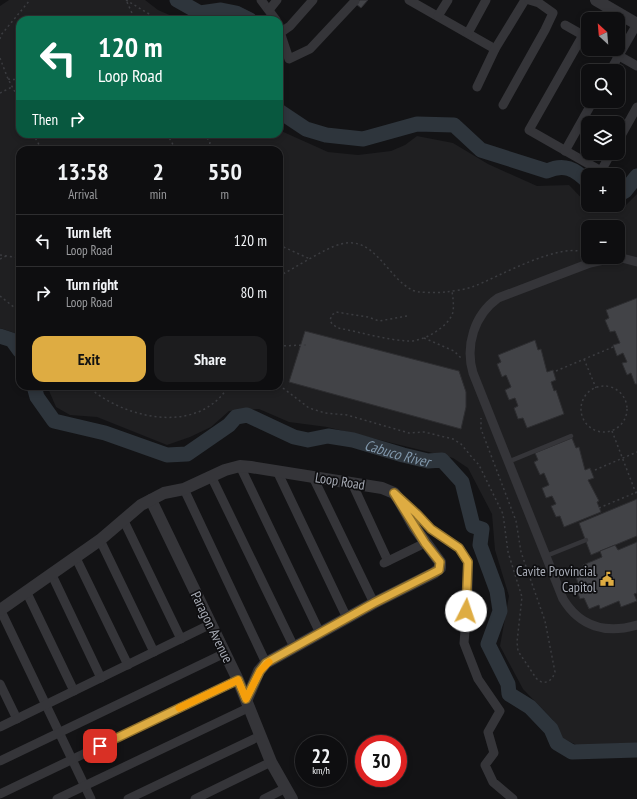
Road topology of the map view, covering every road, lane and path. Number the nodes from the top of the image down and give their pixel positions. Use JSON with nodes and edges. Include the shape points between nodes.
{"nodes":[{"id":1,"x":30,"y":0,"type":"edge"},
{"id":2,"x":126,"y":0,"type":"edge"},
{"id":3,"x":261,"y":0,"type":"edge"},
{"id":4,"x":277,"y":0,"type":"edge"},
{"id":5,"x":313,"y":0,"type":"edge"},
{"id":6,"x":355,"y":0,"type":"edge"},
{"id":7,"x":409,"y":0,"type":"edge"},
{"id":8,"x":448,"y":0,"type":"edge"},
{"id":9,"x":486,"y":0,"type":"edge"},
{"id":10,"x":525,"y":0,"type":"edge"},
{"id":11,"x":529,"y":0,"type":"edge"},
{"id":12,"x":601,"y":1,"type":"edge"},
{"id":13,"x":539,"y":2,"type":"edge"},
{"id":14,"x":269,"y":10,"type":"junction"},
{"id":15,"x":17,"y":16,"type":"edge"},
{"id":16,"x":133,"y":16,"type":"edge"},
{"id":17,"x":151,"y":16,"type":"edge"},
{"id":18,"x":273,"y":16,"type":"edge"},
{"id":19,"x":438,"y":16,"type":"junction"},
{"id":20,"x":16,"y":17,"type":"edge"},
{"id":21,"x":637,"y":24,"type":"edge"},
{"id":22,"x":565,"y":25,"type":"dead end"},
{"id":23,"x":283,"y":29,"type":"edge"},
{"id":24,"x":468,"y":34,"type":"junction"},
{"id":25,"x":581,"y":34,"type":"edge"},
{"id":26,"x":0,"y":39,"type":"edge"},
{"id":27,"x":283,"y":43,"type":"edge"},
{"id":28,"x":581,"y":45,"type":"edge"},
{"id":29,"x":625,"y":45,"type":"edge"},
{"id":30,"x":495,"y":49,"type":"junction"},
{"id":31,"x":619,"y":56,"type":"joint"},
{"id":32,"x":0,"y":58,"type":"edge"},
{"id":33,"x":614,"y":64,"type":"edge"},
{"id":34,"x":637,"y":66,"type":"edge"},
{"id":35,"x":8,"y":79,"type":"junction"},
{"id":36,"x":16,"y":80,"type":"edge"},
{"id":37,"x":12,"y":87,"type":"junction"},
{"id":38,"x":478,"y":87,"type":"dead end"},
{"id":39,"x":0,"y":93,"type":"edge"},
{"id":40,"x":16,"y":94,"type":"edge"},
{"id":41,"x":503,"y":105,"type":"dead end"},
{"id":42,"x":637,"y":107,"type":"edge"},
{"id":43,"x":589,"y":108,"type":"edge"},
{"id":44,"x":625,"y":128,"type":"edge"},
{"id":45,"x":206,"y":138,"type":"edge"},
{"id":46,"x":210,"y":146,"type":"edge"},
{"id":47,"x":565,"y":151,"type":"junction"},
{"id":48,"x":581,"y":160,"type":"edge"},
{"id":49,"x":582,"y":160,"type":"edge"},
{"id":50,"x":608,"y":160,"type":"edge"},
{"id":51,"x":283,"y":247,"type":"edge"},
{"id":52,"x":581,"y":252,"type":"edge"},
{"id":53,"x":0,"y":255,"type":"edge"},
{"id":54,"x":6,"y":256,"type":"junction"},
{"id":55,"x":16,"y":257,"type":"edge"},
{"id":56,"x":0,"y":259,"type":"edge"},
{"id":57,"x":310,"y":259,"type":"junction"},
{"id":58,"x":625,"y":259,"type":"edge"},
{"id":59,"x":637,"y":262,"type":"edge"},
{"id":60,"x":587,"y":264,"type":"edge"},
{"id":61,"x":283,"y":274,"type":"edge"},
{"id":62,"x":452,"y":291,"type":"junction"},
{"id":63,"x":0,"y":296,"type":"edge"},
{"id":64,"x":16,"y":309,"type":"edge"},
{"id":65,"x":407,"y":316,"type":"dead end"},
{"id":66,"x":424,"y":338,"type":"junction"},
{"id":67,"x":306,"y":345,"type":"dead end"},
{"id":68,"x":283,"y":346,"type":"edge"},
{"id":69,"x":612,"y":347,"type":"dead end"},
{"id":70,"x":584,"y":359,"type":"junction"},
{"id":71,"x":471,"y":367,"type":"junction"},
{"id":72,"x":556,"y":371,"type":"dead end"},
{"id":73,"x":283,"y":388,"type":"edge"},
{"id":74,"x":596,"y":388,"type":"junction"},
{"id":75,"x":92,"y":390,"type":"edge"},
{"id":76,"x":226,"y":390,"type":"edge"},
{"id":77,"x":482,"y":413,"type":"dead end"},
{"id":78,"x":612,"y":431,"type":"junction"},
{"id":79,"x":571,"y":436,"type":"dead end"},
{"id":80,"x":637,"y":452,"type":"edge"},
{"id":81,"x":623,"y":458,"type":"junction"},
{"id":82,"x":508,"y":462,"type":"junction"},
{"id":83,"x":240,"y":466,"type":"junction"},
{"id":84,"x":595,"y":470,"type":"dead end"},
{"id":85,"x":277,"y":471,"type":"junction"},
{"id":86,"x":211,"y":476,"type":"junction"},
{"id":87,"x":313,"y":477,"type":"junction"},
{"id":88,"x":352,"y":483,"type":"junction"},
{"id":89,"x":184,"y":490,"type":"junction"},
{"id":90,"x":394,"y":493,"type":"junction"},
{"id":91,"x":636,"y":493,"type":"edge"},
{"id":92,"x":637,"y":496,"type":"edge"},
{"id":93,"x":151,"y":500,"type":"junction"},
{"id":94,"x":599,"y":508,"type":"dead end"},
{"id":95,"x":123,"y":519,"type":"junction"},
{"id":96,"x":100,"y":540,"type":"junction"},
{"id":97,"x":586,"y":540,"type":"dead end"},
{"id":98,"x":425,"y":543,"type":"junction"},
{"id":99,"x":75,"y":556,"type":"junction"},
{"id":100,"x":546,"y":556,"type":"junction"},
{"id":101,"x":51,"y":573,"type":"junction"},
{"id":102,"x":26,"y":591,"type":"junction"},
{"id":103,"x":374,"y":603,"type":"junction"},
{"id":104,"x":0,"y":609,"type":"edge"},
{"id":105,"x":347,"y":618,"type":"junction"},
{"id":106,"x":211,"y":624,"type":"junction"},
{"id":107,"x":637,"y":626,"type":"edge"},
{"id":108,"x":320,"y":633,"type":"junction"},
{"id":109,"x":181,"y":639,"type":"junction"},
{"id":110,"x":294,"y":647,"type":"junction"},
{"id":111,"x":154,"y":652,"type":"junction"},
{"id":112,"x":225,"y":653,"type":"junction"},
{"id":113,"x":266,"y":663,"type":"junction"},
{"id":114,"x":128,"y":665,"type":"junction"},
{"id":115,"x":101,"y":678,"type":"junction"},
{"id":116,"x":238,"y":680,"type":"junction"},
{"id":117,"x":0,"y":684,"type":"edge"},
{"id":118,"x":74,"y":691,"type":"junction"},
{"id":119,"x":248,"y":703,"type":"junction"},
{"id":120,"x":46,"y":704,"type":"junction"},
{"id":121,"x":17,"y":719,"type":"junction"},
{"id":122,"x":0,"y":727,"type":"edge"},
{"id":123,"x":59,"y":732,"type":"junction"},
{"id":124,"x":260,"y":736,"type":"junction"},
{"id":125,"x":72,"y":760,"type":"junction"},
{"id":126,"x":0,"y":761,"type":"edge"},
{"id":127,"x":271,"y":762,"type":"junction"},
{"id":128,"x":85,"y":786,"type":"junction"},
{"id":129,"x":0,"y":794,"type":"edge"},
{"id":130,"x":289,"y":794,"type":"edge"},
{"id":131,"x":57,"y":799,"type":"edge"},
{"id":132,"x":91,"y":799,"type":"edge"},
{"id":133,"x":128,"y":799,"type":"edge"},
{"id":134,"x":195,"y":799,"type":"edge"},
{"id":135,"x":264,"y":799,"type":"edge"},
{"id":136,"x":513,"y":799,"type":"edge"}],
"edges":[{"from":1,"to":15,"type":"path"},
{"from":2,"to":16,"type":"path"},
{"from":2,"to":17,"type":"path"},
{"from":3,"to":14,"type":"street"},
{"from":4,"to":14,"type":"street"},
{"from":5,"to":23,"type":"street","via":[[290,26]]},
{"from":6,"to":27,"type":"street","via":[[310,49],[289,60]]},
{"from":7,"to":19,"type":"street"},
{"from":8,"to":19,"type":"street"},
{"from":9,"to":24,"type":"street"},
{"from":10,"to":30,"type":"street"},
{"from":11,"to":13,"type":"street"},
{"from":12,"to":21,"type":"street"},
{"from":13,"to":41,"type":"street","via":[[553,13]]},
{"from":14,"to":18,"type":"street"},
{"from":19,"to":24,"type":"street"},
{"from":20,"to":26,"type":"path"},
{"from":21,"to":29,"type":"street"},
{"from":22,"to":25,"type":"street"},
{"from":24,"to":30,"type":"street"},
{"from":28,"to":47,"type":"street","via":[[529,130]]},
{"from":30,"to":38,"type":"street"},
{"from":31,"to":33,"type":"street"},
{"from":31,"to":34,"type":"street"},
{"from":32,"to":35,"type":"path"},
{"from":35,"to":36,"type":"path"},
{"from":35,"to":37,"type":"path"},
{"from":37,"to":39,"type":"path"},
{"from":37,"to":40,"type":"path"},
{"from":42,"to":44,"type":"street"},
{"from":43,"to":47,"type":"street"},
{"from":45,"to":46,"type":"path","via":[[210,142]]},
{"from":47,"to":48,"type":"street"},
{"from":49,"to":50,"type":"street","via":[[602,171]]},
{"from":51,"to":57,"type":"path"},
{"from":52,"to":62,"type":"path","via":[[570,250],[544,256],[471,288]]},
{"from":53,"to":54,"type":"path"},
{"from":54,"to":55,"type":"path"},
{"from":54,"to":56,"type":"path"},
{"from":57,"to":61,"type":"path"},
{"from":57,"to":62,"type":"path","via":[[341,244],[355,244],[368,248],[412,290],[440,293]]},
{"from":58,"to":59,"type":"street"},
{"from":60,"to":71,"type":"street","via":[[507,294],[493,302],[482,314],[474,331],[470,352]]},
{"from":62,"to":66,"type":"path","via":[[452,314],[440,328]]},
{"from":63,"to":64,"type":"path"},
{"from":65,"to":66,"type":"path","via":[[379,321],[336,312],[330,320],[338,328],[409,342]]},
{"from":66,"to":71,"type":"path","via":[[454,351]]},
{"from":67,"to":68,"type":"path"},
{"from":69,"to":70,"type":"path"},
{"from":70,"to":72,"type":"path"},
{"from":70,"to":74,"type":"path"},
{"from":71,"to":82,"type":"street"},
{"from":73,"to":77,"type":"path","via":[[309,408],[347,415],[409,433],[424,432],[453,439],[461,444],[479,465],[503,514],[508,552],[522,597],[518,651],[536,678],[546,683],[555,672],[544,621],[522,557],[516,521],[481,429]]},
{"from":74,"to":78,"type":"path","via":[[588,392],[584,398],[581,414],[589,427],[604,432]]},
{"from":74,"to":78,"type":"path","via":[[616,389],[626,400],[627,408],[623,422]]},
{"from":75,"to":76,"type":"path","via":[[129,410],[178,418],[204,410],[214,404]]},
{"from":78,"to":81,"type":"path"},
{"from":79,"to":82,"type":"lane"},
{"from":80,"to":81,"type":"path"},
{"from":81,"to":84,"type":"path"},
{"from":81,"to":91,"type":"path"},
{"from":82,"to":100,"type":"street"},
{"from":83,"to":85,"type":"street","name":"Loop Road"},
{"from":83,"to":86,"type":"street","name":"Loop Road"},
{"from":83,"to":108,"type":"street"},
{"from":85,"to":87,"type":"street","name":"Loop Road"},
{"from":85,"to":105,"type":"street"},
{"from":86,"to":89,"type":"street","name":"Loop Road"},
{"from":86,"to":110,"type":"street"},
{"from":87,"to":88,"type":"street","name":"Loop Road"},
{"from":87,"to":103,"type":"street"},
{"from":88,"to":90,"type":"street","name":"Loop Road","via":[[382,488]]},
{"from":88,"to":98,"type":"street","via":[[385,562]]},
{"from":89,"to":93,"type":"street","name":"Loop Road","via":[[170,491]]},
{"from":89,"to":113,"type":"street"},
{"from":90,"to":98,"type":"street"},
{"from":90,"to":136,"type":"street","via":[[431,529],[459,548],[468,562],[464,643],[478,679],[500,711],[488,732],[494,753],[485,765],[493,782]]},
{"from":91,"to":92,"type":"path"},
{"from":91,"to":94,"type":"path"},
{"from":93,"to":95,"type":"street","name":"Loop Road","via":[[135,508]]},
{"from":93,"to":106,"type":"street","name":"Paragon Avenue"},
{"from":95,"to":96,"type":"street","name":"Loop Road"},
{"from":95,"to":109,"type":"street"},
{"from":96,"to":99,"type":"street","name":"Loop Road"},
{"from":96,"to":111,"type":"street"},
{"from":97,"to":100,"type":"lane"},
{"from":98,"to":103,"type":"street","via":[[440,562],[439,570]]},
{"from":99,"to":101,"type":"street","name":"Loop Road"},
{"from":99,"to":114,"type":"street"},
{"from":100,"to":107,"type":"street","via":[[563,599],[582,620],[596,628],[617,630]]},
{"from":101,"to":102,"type":"street","name":"Loop Road"},
{"from":101,"to":115,"type":"street"},
{"from":102,"to":104,"type":"street","name":"Loop Road"},
{"from":102,"to":118,"type":"street"},
{"from":103,"to":105,"type":"street"},
{"from":104,"to":120,"type":"street"},
{"from":105,"to":108,"type":"street"},
{"from":106,"to":109,"type":"street"},
{"from":106,"to":112,"type":"street","name":"Paragon Avenue"},
{"from":108,"to":110,"type":"street"},
{"from":109,"to":111,"type":"street"},
{"from":110,"to":113,"type":"street"},
{"from":111,"to":114,"type":"street"},
{"from":112,"to":116,"type":"street","name":"Paragon Avenue"},
{"from":112,"to":123,"type":"street"},
{"from":113,"to":119,"type":"street","via":[[260,671]]},
{"from":114,"to":115,"type":"street"},
{"from":115,"to":118,"type":"street"},
{"from":116,"to":119,"type":"street","name":"Paragon Avenue"},
{"from":116,"to":125,"type":"street"},
{"from":117,"to":121,"type":"street"},
{"from":118,"to":120,"type":"street"},
{"from":119,"to":124,"type":"street","name":"Paragon Avenue"},
{"from":119,"to":128,"type":"street"},
{"from":120,"to":121,"type":"street"},
{"from":120,"to":123,"type":"street"},
{"from":121,"to":122,"type":"street"},
{"from":123,"to":125,"type":"street"},
{"from":123,"to":126,"type":"street"},
{"from":124,"to":127,"type":"street","name":"Paragon Avenue"},
{"from":124,"to":133,"type":"street"},
{"from":125,"to":128,"type":"street"},
{"from":125,"to":129,"type":"street"},
{"from":127,"to":130,"type":"street","name":"Paragon Avenue"},
{"from":127,"to":134,"type":"street"},
{"from":128,"to":131,"type":"street"},
{"from":128,"to":132,"type":"street"},
{"from":130,"to":135,"type":"street"}]}
